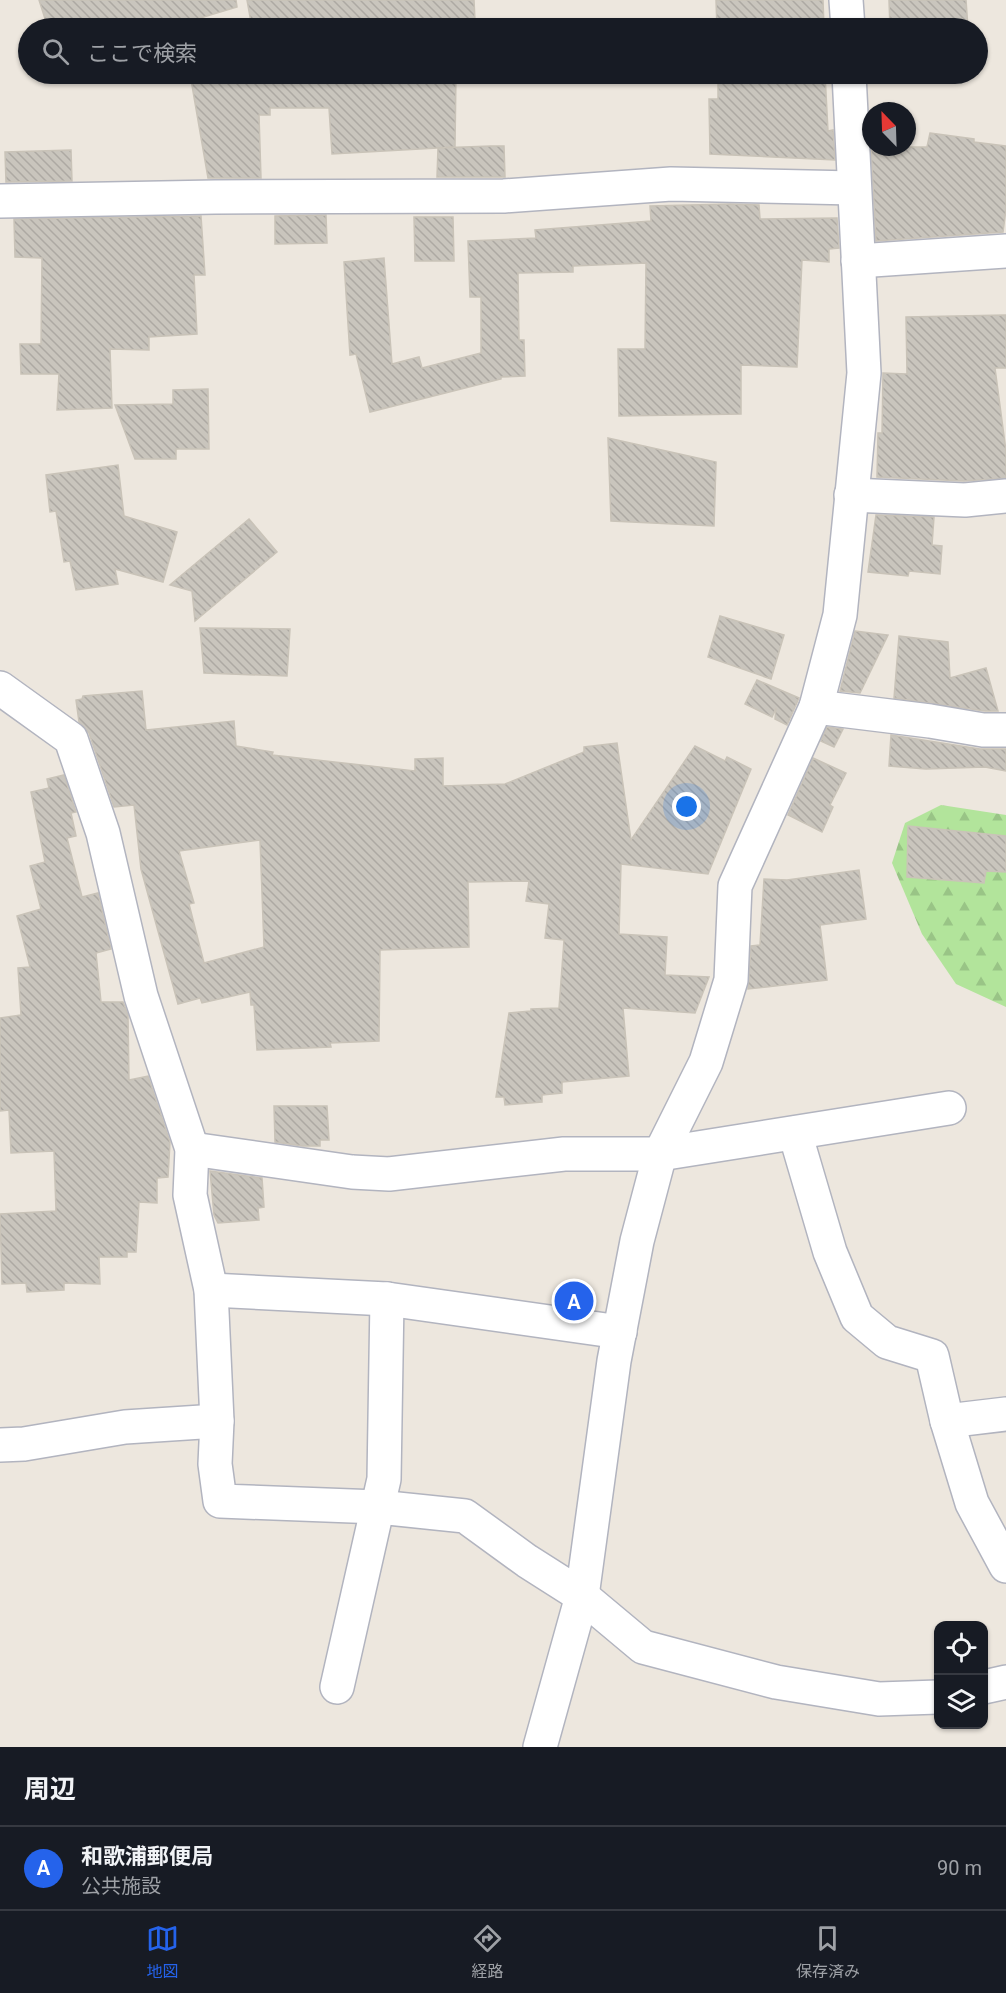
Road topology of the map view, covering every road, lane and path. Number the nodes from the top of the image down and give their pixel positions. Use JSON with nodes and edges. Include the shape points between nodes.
{"nodes":[{"id":1,"x":846,"y":0,"type":"edge"},
{"id":2,"x":847,"y":18,"type":"edge"},
{"id":3,"x":849,"y":84,"type":"edge"},
{"id":4,"x":854,"y":188,"type":"junction"},
{"id":5,"x":0,"y":201,"type":"edge"},
{"id":6,"x":1006,"y":251,"type":"edge"},
{"id":7,"x":858,"y":261,"type":"junction"},
{"id":8,"x":851,"y":495,"type":"junction"},
{"id":9,"x":1006,"y":496,"type":"edge"},
{"id":10,"x":0,"y":688,"type":"edge"},
{"id":11,"x":816,"y":707,"type":"junction"},
{"id":12,"x":1006,"y":730,"type":"edge"},
{"id":13,"x":949,"y":1108,"type":"dead end"},
{"id":14,"x":795,"y":1133,"type":"junction"},
{"id":15,"x":192,"y":1149,"type":"junction"},
{"id":16,"x":660,"y":1154,"type":"junction"},
{"id":17,"x":211,"y":1290,"type":"junction"},
{"id":18,"x":387,"y":1299,"type":"junction"},
{"id":19,"x":620,"y":1332,"type":"junction"},
{"id":20,"x":1006,"y":1414,"type":"edge"},
{"id":21,"x":217,"y":1421,"type":"junction"},
{"id":22,"x":947,"y":1421,"type":"junction"},
{"id":23,"x":0,"y":1445,"type":"edge"},
{"id":24,"x":378,"y":1507,"type":"junction"},
{"id":25,"x":1006,"y":1566,"type":"edge"},
{"id":26,"x":582,"y":1596,"type":"junction"},
{"id":27,"x":1006,"y":1682,"type":"edge"},
{"id":28,"x":337,"y":1687,"type":"dead end"},
{"id":29,"x":988,"y":1687,"type":"edge"},
{"id":30,"x":934,"y":1697,"type":"edge"},
{"id":31,"x":540,"y":1747,"type":"edge"}],
"edges":[{"from":1,"to":2,"type":"street"},
{"from":3,"to":4,"type":"street"},
{"from":4,"to":5,"type":"street","via":[[671,184],[504,196]]},
{"from":4,"to":7,"type":"street"},
{"from":6,"to":7,"type":"street"},
{"from":7,"to":8,"type":"street","via":[[864,373]]},
{"from":8,"to":9,"type":"street","via":[[965,500]]},
{"from":8,"to":11,"type":"street","via":[[840,615]]},
{"from":10,"to":15,"type":"street","via":[[71,739],[103,832],[141,996]]},
{"from":11,"to":12,"type":"street"},
{"from":11,"to":16,"type":"street","via":[[735,886],[731,980],[706,1062]]},
{"from":13,"to":14,"type":"street"},
{"from":14,"to":16,"type":"street"},
{"from":14,"to":22,"type":"street","via":[[830,1252],[857,1317],[887,1342],[932,1356]]},
{"from":15,"to":16,"type":"street","via":[[389,1174],[564,1154]]},
{"from":15,"to":17,"type":"street","via":[[190,1195]]},
{"from":16,"to":19,"type":"street","via":[[637,1241]]},
{"from":17,"to":18,"type":"street"},
{"from":17,"to":21,"type":"street"},
{"from":18,"to":19,"type":"street"},
{"from":18,"to":24,"type":"street","via":[[384,1479]]},
{"from":19,"to":26,"type":"street"},
{"from":20,"to":22,"type":"street"},
{"from":21,"to":23,"type":"street","via":[[125,1427]]},
{"from":21,"to":24,"type":"street","via":[[215,1464],[219,1501]]},
{"from":22,"to":25,"type":"street","via":[[972,1503]]},
{"from":24,"to":26,"type":"street","via":[[465,1516]]},
{"from":24,"to":28,"type":"street"},
{"from":26,"to":30,"type":"street","via":[[643,1647],[776,1682],[879,1699]]},
{"from":26,"to":31,"type":"street"},
{"from":27,"to":29,"type":"street"}]}
